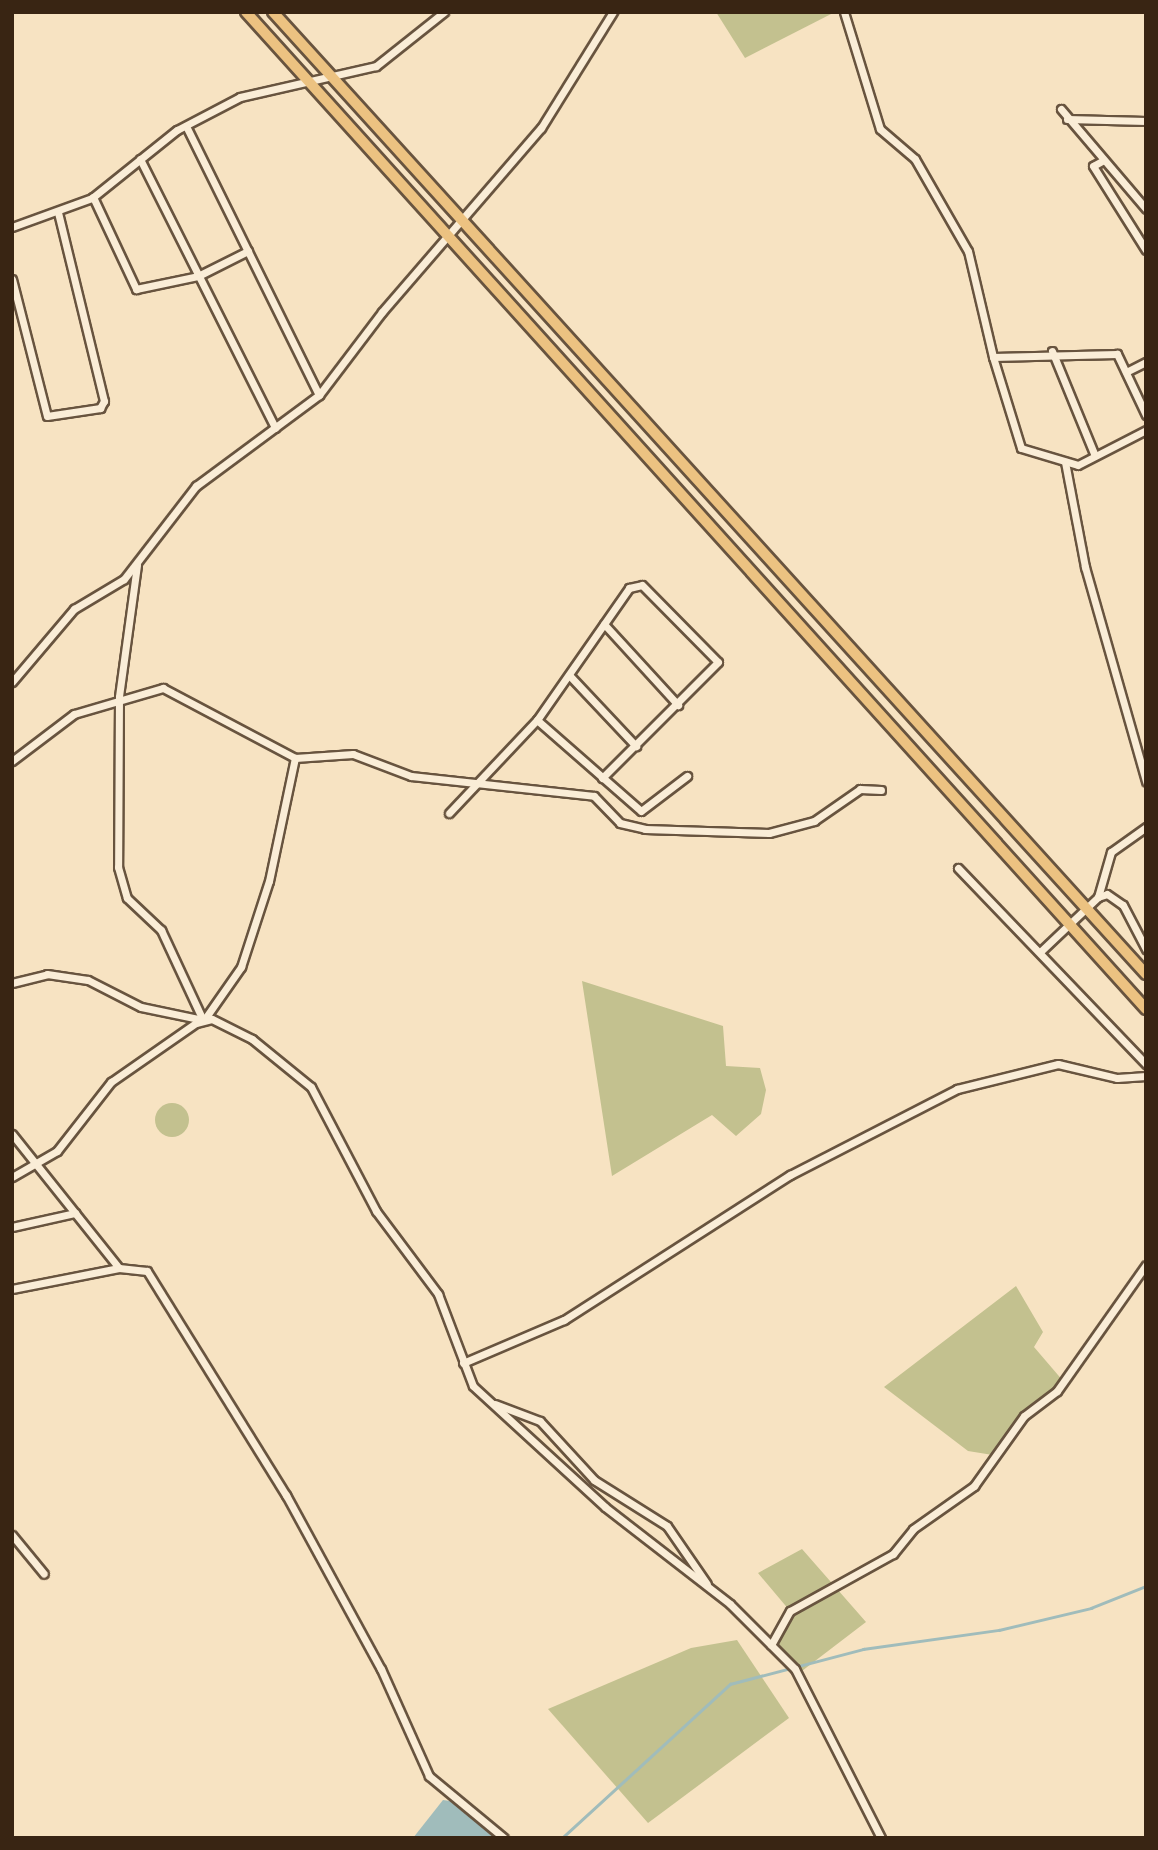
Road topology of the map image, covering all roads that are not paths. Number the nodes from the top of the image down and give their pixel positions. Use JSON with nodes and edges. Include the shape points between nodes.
{"nodes":[{"id":1,"x":246,"y":12,"type":"edge"},
{"id":2,"x":273,"y":12,"type":"edge"},
{"id":3,"x":444,"y":12,"type":"edge"},
{"id":4,"x":612,"y":12,"type":"edge"},
{"id":5,"x":844,"y":12,"type":"edge"},
{"id":6,"x":332,"y":77,"type":"junction"},
{"id":7,"x":308,"y":82,"type":"junction"},
{"id":8,"x":1061,"y":110,"type":"dead end"},
{"id":9,"x":1068,"y":120,"type":"junction"},
{"id":10,"x":1146,"y":121,"type":"edge"},
{"id":11,"x":186,"y":126,"type":"junction"},
{"id":12,"x":140,"y":159,"type":"junction"},
{"id":13,"x":1101,"y":161,"type":"junction"},
{"id":14,"x":93,"y":197,"type":"junction"},
{"id":15,"x":1146,"y":209,"type":"edge"},
{"id":16,"x":58,"y":212,"type":"junction"},
{"id":17,"x":461,"y":222,"type":"junction"},
{"id":18,"x":12,"y":228,"type":"edge"},
{"id":19,"x":447,"y":239,"type":"junction"},
{"id":20,"x":1146,"y":250,"type":"edge"},
{"id":21,"x":248,"y":251,"type":"junction"},
{"id":22,"x":198,"y":276,"type":"junction"},
{"id":23,"x":12,"y":279,"type":"edge"},
{"id":24,"x":1052,"y":351,"type":"junction"},
{"id":25,"x":993,"y":357,"type":"junction"},
{"id":26,"x":1146,"y":362,"type":"edge"},
{"id":27,"x":1126,"y":372,"type":"junction"},
{"id":28,"x":319,"y":395,"type":"junction"},
{"id":29,"x":1146,"y":415,"type":"edge"},
{"id":30,"x":275,"y":429,"type":"junction"},
{"id":31,"x":1146,"y":430,"type":"edge"},
{"id":32,"x":1095,"y":456,"type":"junction"},
{"id":33,"x":1065,"y":462,"type":"junction"},
{"id":34,"x":137,"y":565,"type":"junction"},
{"id":35,"x":604,"y":624,"type":"junction"},
{"id":36,"x":569,"y":675,"type":"junction"},
{"id":37,"x":12,"y":682,"type":"edge"},
{"id":38,"x":119,"y":702,"type":"junction"},
{"id":39,"x":678,"y":705,"type":"junction"},
{"id":40,"x":537,"y":720,"type":"junction"},
{"id":41,"x":636,"y":746,"type":"junction"},
{"id":42,"x":295,"y":758,"type":"junction"},
{"id":43,"x":12,"y":761,"type":"edge"},
{"id":44,"x":687,"y":776,"type":"dead end"},
{"id":45,"x":602,"y":778,"type":"junction"},
{"id":46,"x":479,"y":781,"type":"junction"},
{"id":47,"x":1146,"y":781,"type":"edge"},
{"id":48,"x":881,"y":790,"type":"dead end"},
{"id":49,"x":449,"y":813,"type":"dead end"},
{"id":50,"x":1146,"y":827,"type":"edge"},
{"id":51,"x":958,"y":868,"type":"dead end"},
{"id":52,"x":1098,"y":897,"type":"junction"},
{"id":53,"x":1087,"y":908,"type":"junction"},
{"id":54,"x":1068,"y":925,"type":"junction"},
{"id":55,"x":1146,"y":949,"type":"edge"},
{"id":56,"x":1040,"y":952,"type":"junction"},
{"id":57,"x":1146,"y":974,"type":"edge"},
{"id":58,"x":12,"y":983,"type":"edge"},
{"id":59,"x":1146,"y":1009,"type":"edge"},
{"id":60,"x":203,"y":1020,"type":"junction"},
{"id":61,"x":1146,"y":1064,"type":"edge"},
{"id":62,"x":1146,"y":1076,"type":"edge"},
{"id":63,"x":12,"y":1134,"type":"edge"},
{"id":64,"x":36,"y":1165,"type":"junction"},
{"id":65,"x":12,"y":1177,"type":"edge"},
{"id":66,"x":75,"y":1213,"type":"junction"},
{"id":67,"x":12,"y":1227,"type":"edge"},
{"id":68,"x":1146,"y":1265,"type":"edge"},
{"id":69,"x":119,"y":1268,"type":"junction"},
{"id":70,"x":12,"y":1289,"type":"edge"},
{"id":71,"x":463,"y":1363,"type":"junction"},
{"id":72,"x":490,"y":1402,"type":"junction"},
{"id":73,"x":12,"y":1535,"type":"edge"},
{"id":74,"x":44,"y":1574,"type":"dead end"},
{"id":75,"x":709,"y":1588,"type":"junction"},
{"id":76,"x":771,"y":1645,"type":"junction"},
{"id":77,"x":504,"y":1838,"type":"edge"},
{"id":78,"x":881,"y":1838,"type":"edge"}],
"edges":[{"from":1,"to":7,"type":"highway"},
{"from":2,"to":6,"type":"highway"},
{"from":3,"to":6,"type":"street","via":[[376,66]]},
{"from":4,"to":17,"type":"street","via":[[541,128]]},
{"from":5,"to":25,"type":"street","via":[[880,129],[915,159],[968,251]]},
{"from":6,"to":7,"type":"street"},
{"from":6,"to":17,"type":"highway"},
{"from":7,"to":11,"type":"street","via":[[240,97]]},
{"from":7,"to":19,"type":"highway"},
{"from":8,"to":9,"type":"street"},
{"from":9,"to":10,"type":"street"},
{"from":9,"to":13,"type":"street"},
{"from":11,"to":12,"type":"street"},
{"from":11,"to":21,"type":"street"},
{"from":12,"to":14,"type":"street"},
{"from":12,"to":22,"type":"street"},
{"from":13,"to":15,"type":"street"},
{"from":13,"to":20,"type":"street","via":[[1093,166]]},
{"from":14,"to":16,"type":"street"},
{"from":14,"to":22,"type":"street","via":[[136,289]]},
{"from":16,"to":18,"type":"street"},
{"from":16,"to":23,"type":"street","via":[[104,401],[100,408],[47,416]]},
{"from":17,"to":19,"type":"street"},
{"from":17,"to":53,"type":"highway"},
{"from":19,"to":28,"type":"street"},
{"from":19,"to":54,"type":"highway"},
{"from":21,"to":22,"type":"street"},
{"from":21,"to":28,"type":"street"},
{"from":22,"to":30,"type":"street"},
{"from":24,"to":25,"type":"street"},
{"from":24,"to":27,"type":"street","via":[[1117,354]]},
{"from":24,"to":32,"type":"street"},
{"from":25,"to":33,"type":"street","via":[[1021,448]]},
{"from":26,"to":27,"type":"street"},
{"from":27,"to":29,"type":"street"},
{"from":28,"to":30,"type":"street"},
{"from":30,"to":34,"type":"street","via":[[196,486]]},
{"from":31,"to":32,"type":"street"},
{"from":32,"to":33,"type":"street","via":[[1077,465]]},
{"from":33,"to":47,"type":"street","via":[[1081,550]]},
{"from":34,"to":37,"type":"street","via":[[74,609]]},
{"from":34,"to":38,"type":"street"},
{"from":35,"to":36,"type":"street"},
{"from":35,"to":39,"type":"street"},
{"from":35,"to":39,"type":"street","via":[[629,588],[642,585],[715,654],[716,668]]},
{"from":36,"to":40,"type":"street"},
{"from":36,"to":41,"type":"street"},
{"from":38,"to":42,"type":"street","via":[[172,690]]},
{"from":38,"to":43,"type":"street","via":[[54,723]]},
{"from":38,"to":60,"type":"street","via":[[119,874],[127,898],[168,943]]},
{"from":39,"to":41,"type":"street"},
{"from":40,"to":45,"type":"street"},
{"from":40,"to":46,"type":"street"},
{"from":41,"to":45,"type":"street"},
{"from":42,"to":46,"type":"street","via":[[353,754],[411,776]]},
{"from":42,"to":60,"type":"street","via":[[269,881],[241,967]]},
{"from":44,"to":45,"type":"street","via":[[641,811]]},
{"from":46,"to":48,"type":"street","via":[[594,796],[620,823],[645,829],[769,832],[814,821],[860,789]]},
{"from":46,"to":49,"type":"street"},
{"from":50,"to":52,"type":"street","via":[[1111,852]]},
{"from":51,"to":56,"type":"street"},
{"from":52,"to":53,"type":"street"},
{"from":52,"to":55,"type":"street","via":[[1107,894],[1123,905]]},
{"from":53,"to":54,"type":"street"},
{"from":53,"to":57,"type":"highway"},
{"from":54,"to":56,"type":"street"},
{"from":54,"to":59,"type":"highway"},
{"from":56,"to":61,"type":"street"},
{"from":58,"to":60,"type":"street","via":[[47,974],[78,979],[141,1007]]},
{"from":60,"to":64,"type":"street","via":[[111,1082],[74,1133]]},
{"from":60,"to":71,"type":"street","via":[[252,1039],[311,1087],[376,1211],[438,1294]]},
{"from":62,"to":71,"type":"street","via":[[1117,1078],[1058,1064],[957,1089],[790,1175],[564,1320]]},
{"from":63,"to":64,"type":"street"},
{"from":64,"to":65,"type":"street"},
{"from":64,"to":66,"type":"street"},
{"from":66,"to":67,"type":"street"},
{"from":66,"to":69,"type":"street"},
{"from":68,"to":76,"type":"street","via":[[1057,1391],[1024,1416],[974,1486],[914,1529],[893,1554],[790,1611]]},
{"from":69,"to":70,"type":"street"},
{"from":69,"to":77,"type":"street","via":[[147,1271],[274,1474],[382,1669],[429,1776]]},
{"from":71,"to":72,"type":"street"},
{"from":72,"to":75,"type":"street","via":[[605,1507]]},
{"from":72,"to":75,"type":"street","via":[[540,1421],[594,1480],[667,1526]]},
{"from":73,"to":74,"type":"street"},
{"from":75,"to":76,"type":"street"},
{"from":76,"to":78,"type":"street","via":[[814,1699]]}]}
